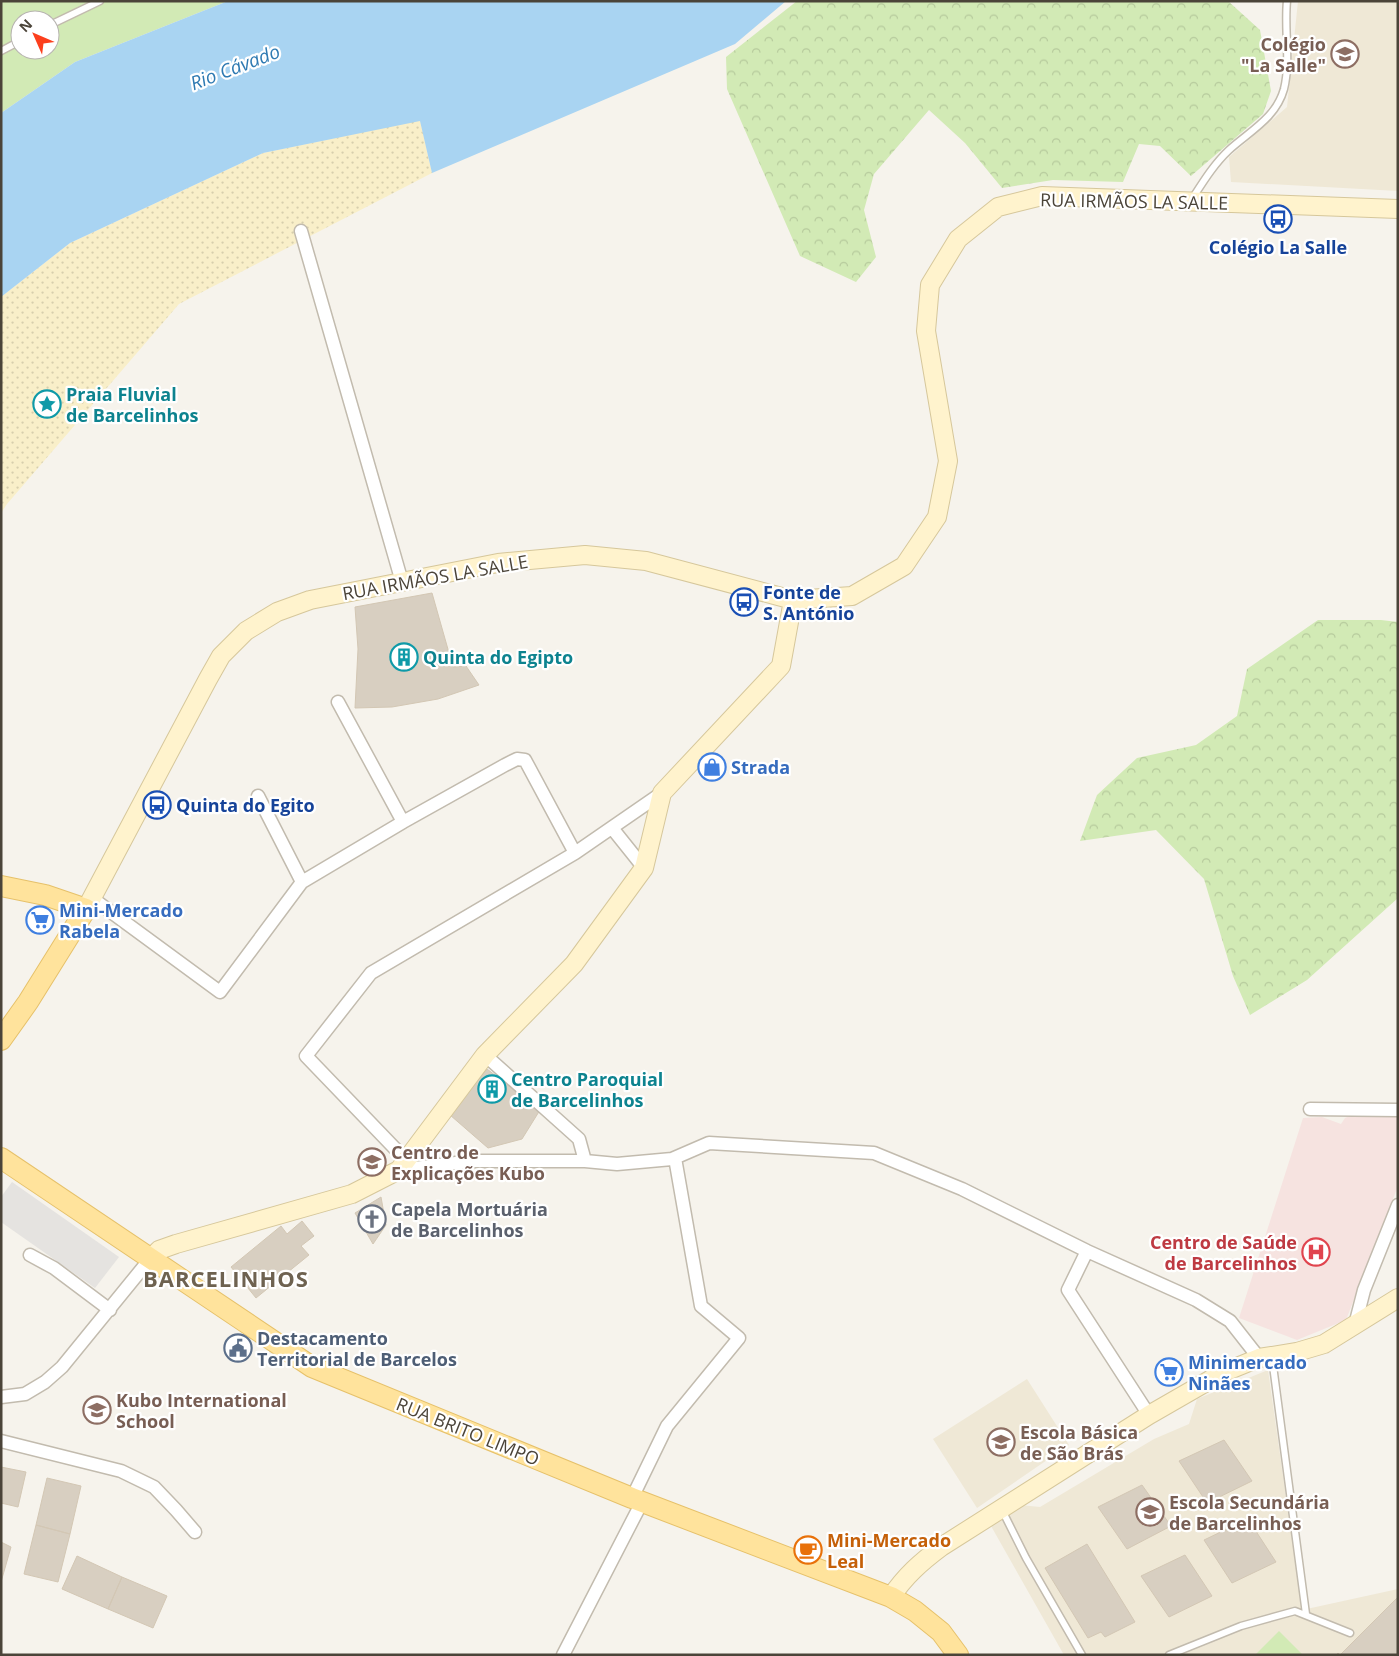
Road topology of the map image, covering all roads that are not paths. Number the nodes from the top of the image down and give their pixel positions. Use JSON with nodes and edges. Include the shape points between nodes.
{"nodes":[{"id":1,"x":100,"y":1,"type":"edge"},
{"id":2,"x":1287,"y":1,"type":"edge"},
{"id":3,"x":60,"y":20,"type":"edge"},
{"id":4,"x":1190,"y":202,"type":"junction"},
{"id":5,"x":1398,"y":209,"type":"edge"},
{"id":6,"x":301,"y":231,"type":"dead end"},
{"id":7,"x":402,"y":582,"type":"junction"},
{"id":8,"x":793,"y":600,"type":"junction"},
{"id":9,"x":338,"y":702,"type":"dead end"},
{"id":10,"x":662,"y":793,"type":"junction"},
{"id":11,"x":258,"y":796,"type":"dead end"},
{"id":12,"x":403,"y":822,"type":"junction"},
{"id":13,"x":612,"y":828,"type":"junction"},
{"id":14,"x":575,"y":853,"type":"junction"},
{"id":15,"x":644,"y":868,"type":"junction"},
{"id":16,"x":302,"y":882,"type":"junction"},
{"id":17,"x":1,"y":886,"type":"edge"},
{"id":18,"x":89,"y":903,"type":"junction"},
{"id":19,"x":1,"y":1040,"type":"edge"},
{"id":20,"x":485,"y":1055,"type":"junction"},
{"id":21,"x":1310,"y":1109,"type":"dead end"},
{"id":22,"x":1398,"y":1110,"type":"edge"},
{"id":23,"x":1,"y":1158,"type":"edge"},
{"id":24,"x":675,"y":1158,"type":"junction"},
{"id":25,"x":585,"y":1160,"type":"junction"},
{"id":26,"x":403,"y":1165,"type":"junction"},
{"id":27,"x":1398,"y":1205,"type":"edge"},
{"id":28,"x":1087,"y":1251,"type":"junction"},
{"id":29,"x":30,"y":1255,"type":"dead end"},
{"id":30,"x":150,"y":1259,"type":"junction"},
{"id":31,"x":1398,"y":1298,"type":"edge"},
{"id":32,"x":110,"y":1310,"type":"junction"},
{"id":33,"x":1355,"y":1325,"type":"junction"},
{"id":34,"x":1265,"y":1357,"type":"junction"},
{"id":35,"x":1,"y":1398,"type":"edge"},
{"id":36,"x":1150,"y":1415,"type":"junction"},
{"id":37,"x":1,"y":1441,"type":"edge"},
{"id":38,"x":637,"y":1500,"type":"junction"},
{"id":39,"x":1001,"y":1509,"type":"junction"},
{"id":40,"x":195,"y":1532,"type":"dead end"},
{"id":41,"x":891,"y":1596,"type":"junction"},
{"id":42,"x":1306,"y":1614,"type":"junction"},
{"id":43,"x":1350,"y":1632,"type":"dead end"},
{"id":44,"x":564,"y":1655,"type":"edge"},
{"id":45,"x":958,"y":1655,"type":"edge"},
{"id":46,"x":1082,"y":1655,"type":"edge"},
{"id":47,"x":1169,"y":1655,"type":"edge"}],
"edges":[{"from":1,"to":3,"type":"lane"},
{"from":2,"to":4,"type":"lane","via":[[1288,65],[1279,103],[1274,112],[1229,150]]},
{"from":4,"to":5,"type":"main road","name":"RUA IRMÃOS LA SALLE"},
{"from":4,"to":8,"type":"main road","name":"RUA IRMÃOS LA SALLE","via":[[1042,196],[998,207],[958,240],[930,286],[926,331],[948,461],[937,517],[904,566],[852,596]]},
{"from":6,"to":7,"type":"street"},
{"from":7,"to":8,"type":"main road","name":"RUA IRMÃOS LA SALLE","via":[[498,563],[585,555],[646,561]]},
{"from":7,"to":18,"type":"main road","name":"RUA IRMÃOS LA SALLE","via":[[310,600],[277,612],[246,631],[222,656],[208,679]]},
{"from":8,"to":10,"type":"main road","via":[[781,666]]},
{"from":9,"to":12,"type":"street"},
{"from":10,"to":13,"type":"street"},
{"from":10,"to":15,"type":"main road"},
{"from":11,"to":16,"type":"street"},
{"from":12,"to":14,"type":"street","via":[[517,759],[525,760]]},
{"from":12,"to":16,"type":"street"},
{"from":13,"to":14,"type":"street"},
{"from":13,"to":15,"type":"street"},
{"from":14,"to":26,"type":"street","via":[[371,973],[306,1056]]},
{"from":15,"to":20,"type":"main road","via":[[574,964]]},
{"from":16,"to":18,"type":"street","via":[[220,992]]},
{"from":17,"to":18,"type":"main road"},
{"from":18,"to":19,"type":"main road"},
{"from":20,"to":25,"type":"street","via":[[579,1139]]},
{"from":20,"to":26,"type":"main road"},
{"from":21,"to":22,"type":"street"},
{"from":23,"to":30,"type":"main road","name":"RUA BRITO LIMPO"},
{"from":24,"to":25,"type":"street","via":[[617,1164]]},
{"from":24,"to":28,"type":"street","via":[[708,1143],[874,1153],[962,1189]]},
{"from":24,"to":38,"type":"street","via":[[701,1306],[739,1338],[667,1426]]},
{"from":25,"to":26,"type":"street"},
{"from":26,"to":30,"type":"main road","via":[[352,1194],[176,1244],[159,1250]]},
{"from":27,"to":33,"type":"street","via":[[1364,1290]]},
{"from":28,"to":34,"type":"street","via":[[1196,1300],[1230,1321]]},
{"from":28,"to":36,"type":"street","via":[[1068,1290]]},
{"from":29,"to":32,"type":"street","via":[[54,1268]]},
{"from":30,"to":32,"type":"street"},
{"from":30,"to":38,"type":"main road","name":"RUA BRITO LIMPO","via":[[312,1367]]},
{"from":31,"to":33,"type":"main road"},
{"from":32,"to":35,"type":"street","via":[[62,1367],[45,1382],[25,1394]]},
{"from":33,"to":34,"type":"main road","via":[[1310,1350]]},
{"from":34,"to":36,"type":"main road","via":[[1222,1373]]},
{"from":34,"to":42,"type":"lane"},
{"from":36,"to":39,"type":"main road"},
{"from":37,"to":40,"type":"street","via":[[121,1471],[154,1487]]},
{"from":38,"to":41,"type":"main road","name":"RUA BRITO LIMPO"},
{"from":38,"to":44,"type":"street"},
{"from":39,"to":41,"type":"main road","via":[[918,1564]]},
{"from":39,"to":46,"type":"lane"},
{"from":41,"to":45,"type":"main road","name":"RUA BRITO LIMPO","via":[[941,1632]]},
{"from":42,"to":43,"type":"lane"},
{"from":42,"to":47,"type":"lane","via":[[1295,1610],[1241,1626]]}]}
